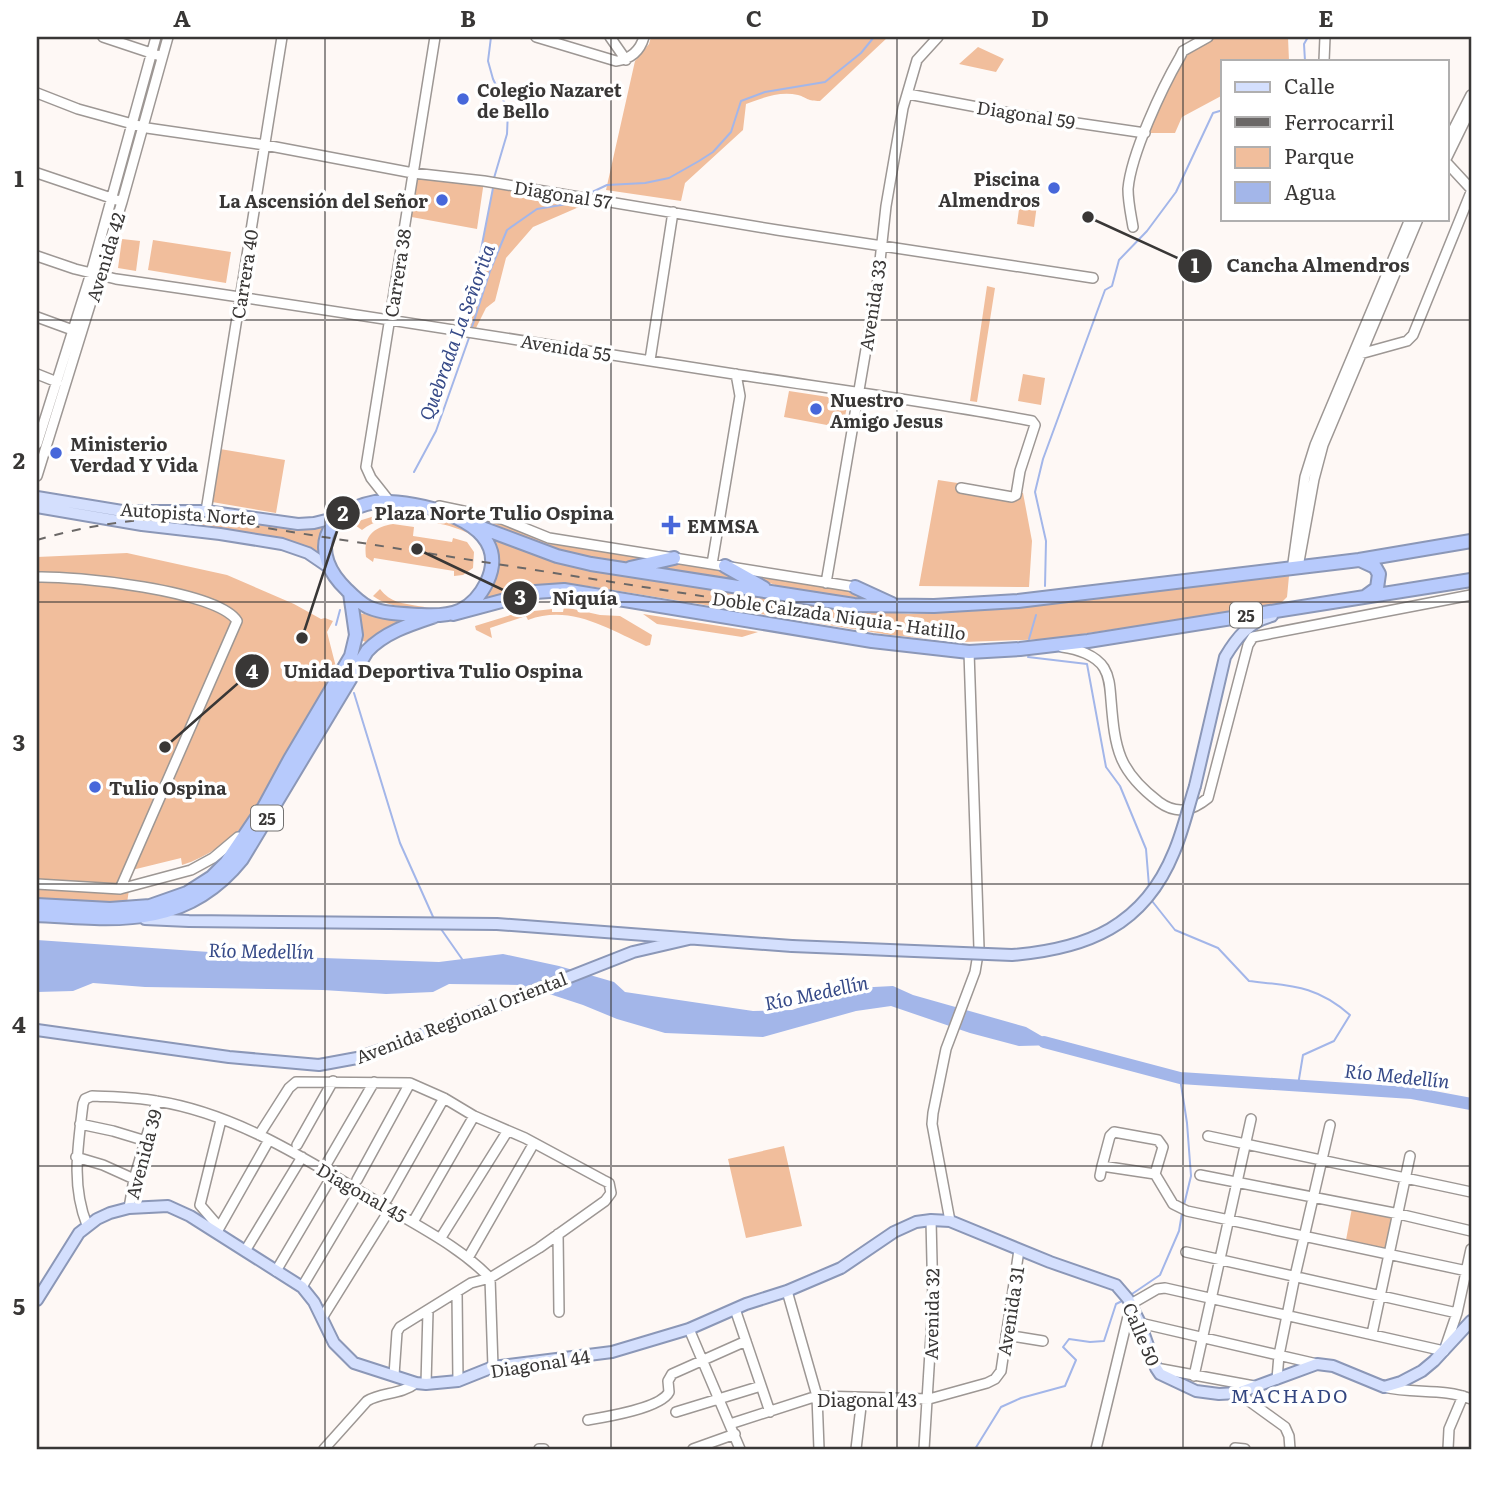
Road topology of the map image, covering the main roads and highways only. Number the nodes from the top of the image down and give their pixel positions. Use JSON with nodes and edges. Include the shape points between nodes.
{"nodes":[{"id":1,"x":37,"y":497,"type":"edge"},
{"id":2,"x":37,"y":507,"type":"edge"},
{"id":3,"x":243,"y":515,"type":"junction"},
{"id":4,"x":338,"y":517,"type":"junction"},
{"id":5,"x":466,"y":522,"type":"junction"},
{"id":6,"x":240,"y":537,"type":"junction"},
{"id":7,"x":1471,"y":541,"type":"edge"},
{"id":8,"x":674,"y":558,"type":"road end"},
{"id":9,"x":1359,"y":560,"type":"junction"},
{"id":10,"x":719,"y":565,"type":"road end"},
{"id":11,"x":330,"y":568,"type":"junction"},
{"id":12,"x":623,"y":569,"type":"junction"},
{"id":13,"x":1471,"y":580,"type":"edge"},
{"id":14,"x":855,"y":587,"type":"road end"},
{"id":15,"x":770,"y":591,"type":"junction"},
{"id":16,"x":1405,"y":591,"type":"junction"},
{"id":17,"x":350,"y":593,"type":"junction"},
{"id":18,"x":1362,"y":598,"type":"junction"},
{"id":19,"x":898,"y":607,"type":"junction"},
{"id":20,"x":453,"y":614,"type":"junction"},
{"id":21,"x":435,"y":616,"type":"junction"},
{"id":22,"x":37,"y":905,"type":"edge"},
{"id":23,"x":37,"y":915,"type":"edge"},
{"id":24,"x":135,"y":918,"type":"junction"},
{"id":25,"x":689,"y":939,"type":"junction"},
{"id":26,"x":37,"y":1030,"type":"edge"},
{"id":27,"x":1116,"y":1285,"type":"joint"},
{"id":28,"x":37,"y":1300,"type":"edge"},
{"id":29,"x":1471,"y":1321,"type":"edge"}],
"edges":[{"from":1,"to":3,"type":"main road","name":"Autopista Norte","via":[[128,511]]},
{"from":2,"to":6,"type":"main road","name":"Autopista Norte"},
{"from":3,"to":4,"type":"main road","name":"Autopista Norte","via":[[306,524]]},
{"from":3,"to":6,"type":"main road","via":[[238,525]]},
{"from":4,"to":5,"type":"highway","via":[[363,505],[396,503]]},
{"from":4,"to":11,"type":"highway","via":[[325,544]]},
{"from":5,"to":12,"type":"highway","name":"Doble Calzada Niquia - Hatillo","via":[[557,556]]},
{"from":5,"to":20,"type":"highway","via":[[486,538],[493,562],[477,597]]},
{"from":6,"to":11,"type":"main road","name":"Autopista Norte","via":[[299,548]]},
{"from":7,"to":9,"type":"highway","name":"Doble Calzada Niquia - Hatillo"},
{"from":8,"to":12,"type":"highway"},
{"from":9,"to":18,"type":"highway","via":[[1369,563],[1380,581]]},
{"from":9,"to":19,"type":"highway","name":"Doble Calzada Niquia - Hatillo","via":[[1051,597]]},
{"from":10,"to":15,"type":"highway"},
{"from":11,"to":17,"type":"highway","number":"25"},
{"from":12,"to":15,"type":"highway","name":"Doble Calzada Niquia - Hatillo"},
{"from":13,"to":16,"type":"highway","name":"Doble Calzada Niquia - Hatillo","number":"25"},
{"from":14,"to":19,"type":"highway"},
{"from":15,"to":19,"type":"highway","name":"Doble Calzada Niquia - Hatillo","via":[[853,605]]},
{"from":16,"to":18,"type":"highway","name":"Doble Calzada Niquia - Hatillo","number":"25"},
{"from":16,"to":25,"type":"main road","bridge":true,"via":[[1397,598],[1271,616],[1242,633],[1225,657],[1174,854],[1144,901],[1125,919],[1086,942],[1012,955]]},
{"from":17,"to":21,"type":"highway","number":"25","via":[[377,610]]},
{"from":17,"to":22,"type":"highway","number":"25","via":[[356,635],[351,656],[264,807],[212,877],[187,893],[132,909]]},
{"from":18,"to":20,"type":"highway","name":"Doble Calzada Niquia - Hatillo","number":"25","via":[[1102,639],[969,652],[872,641],[564,590],[535,592]]},
{"from":20,"to":21,"type":"highway","number":"25"},
{"from":21,"to":24,"type":"highway","number":"25","via":[[397,629],[367,651],[232,871],[190,903]]},
{"from":23,"to":24,"type":"highway","number":"25"},
{"from":24,"to":25,"type":"main road","via":[[448,922]]},
{"from":25,"to":26,"type":"main road","name":"Avenida Regional Oriental","via":[[633,952],[409,1041],[319,1065]]},
{"from":27,"to":28,"type":"main road","name":"Diagonal 44","via":[[950,1221],[916,1222],[841,1268],[689,1329],[611,1352],[493,1367],[458,1381],[421,1384],[354,1363],[334,1343],[302,1287],[218,1230],[167,1206],[129,1208],[88,1226]]},
{"from":27,"to":29,"type":"main road","name":"Calle 50","via":[[1140,1323],[1160,1374],[1186,1388],[1219,1394],[1238,1393],[1317,1364],[1384,1387],[1422,1371]]}]}
